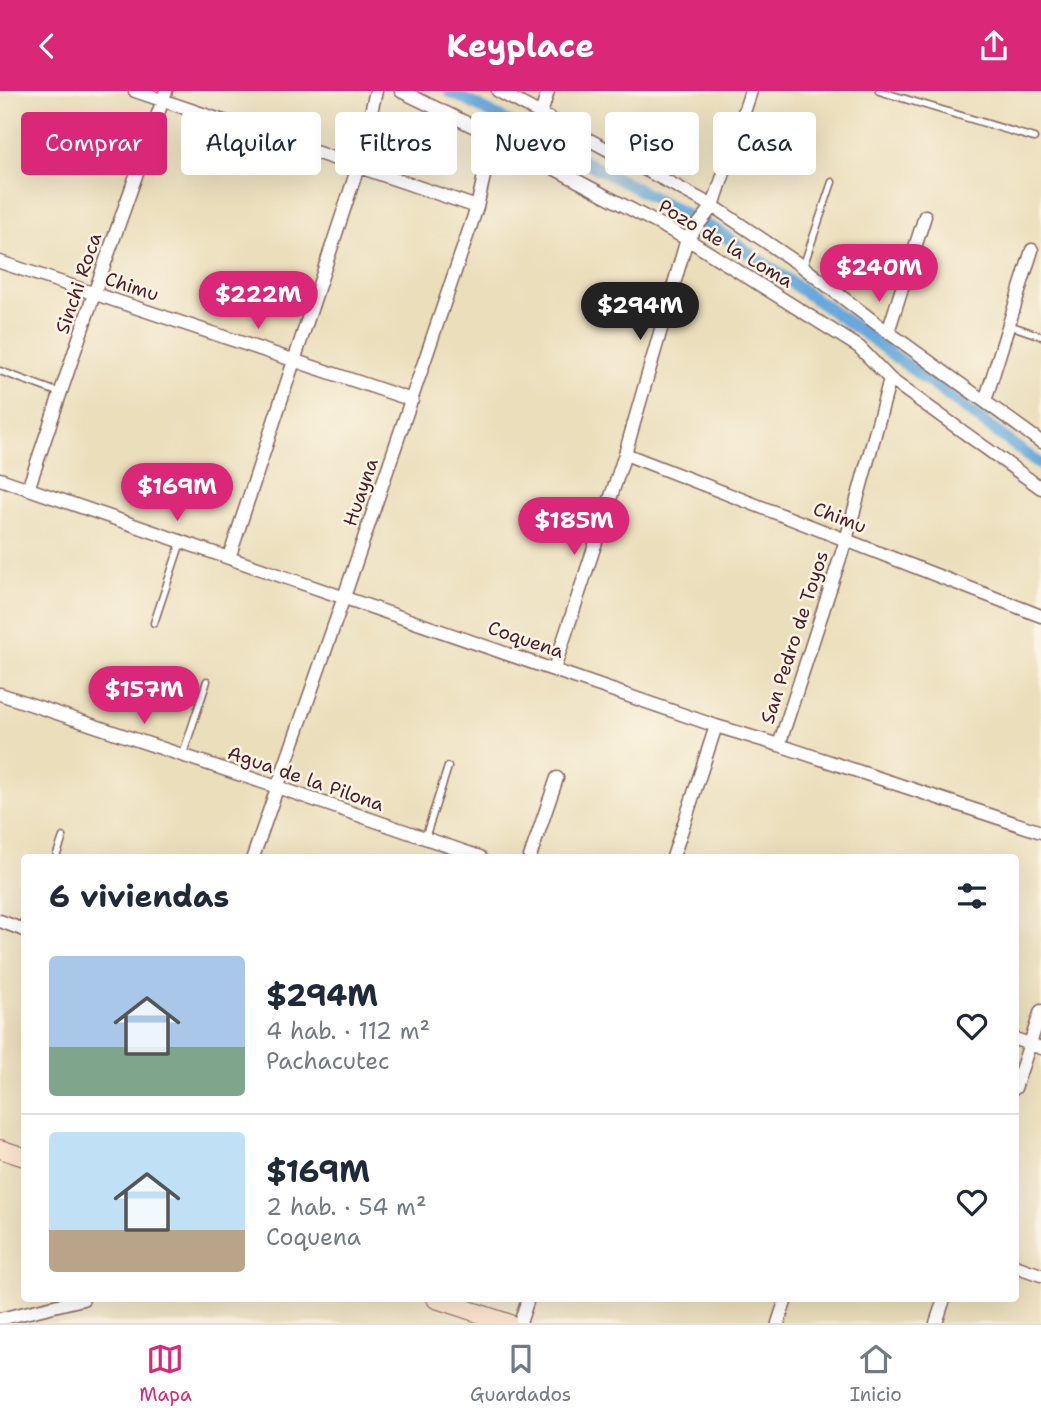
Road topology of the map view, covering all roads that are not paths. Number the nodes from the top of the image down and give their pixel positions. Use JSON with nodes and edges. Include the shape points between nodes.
{"nodes":[{"id":1,"x":135,"y":91,"type":"edge"},
{"id":2,"x":376,"y":91,"type":"edge"},
{"id":3,"x":401,"y":91,"type":"edge"},
{"id":4,"x":498,"y":91,"type":"edge"},
{"id":5,"x":548,"y":91,"type":"edge"},
{"id":6,"x":751,"y":91,"type":"edge"},
{"id":7,"x":879,"y":91,"type":"edge"},
{"id":8,"x":164,"y":96,"type":"edge"},
{"id":9,"x":371,"y":112,"type":"edge"},
{"id":10,"x":537,"y":112,"type":"edge"},
{"id":11,"x":542,"y":112,"type":"edge"},
{"id":12,"x":471,"y":125,"type":"edge"},
{"id":13,"x":1034,"y":138,"type":"dead end"},
{"id":14,"x":591,"y":141,"type":"edge"},
{"id":15,"x":335,"y":159,"type":"edge"},
{"id":16,"x":355,"y":175,"type":"edge"},
{"id":17,"x":382,"y":175,"type":"edge"},
{"id":18,"x":484,"y":175,"type":"edge"},
{"id":19,"x":566,"y":175,"type":"edge"},
{"id":20,"x":832,"y":182,"type":"dead end"},
{"id":21,"x":713,"y":206,"type":"junction"},
{"id":22,"x":477,"y":207,"type":"junction"},
{"id":23,"x":925,"y":216,"type":"dead end"},
{"id":24,"x":687,"y":239,"type":"junction"},
{"id":25,"x":1032,"y":250,"type":"dead end"},
{"id":26,"x":0,"y":262,"type":"edge"},
{"id":27,"x":803,"y":267,"type":"junction"},
{"id":28,"x":94,"y":294,"type":"junction"},
{"id":29,"x":1009,"y":325,"type":"junction"},
{"id":30,"x":888,"y":332,"type":"junction"},
{"id":31,"x":1041,"y":336,"type":"edge"},
{"id":32,"x":295,"y":361,"type":"junction"},
{"id":33,"x":0,"y":371,"type":"edge"},
{"id":34,"x":890,"y":379,"type":"junction"},
{"id":35,"x":60,"y":393,"type":"junction"},
{"id":36,"x":412,"y":400,"type":"junction"},
{"id":37,"x":985,"y":401,"type":"junction"},
{"id":38,"x":1041,"y":442,"type":"edge"},
{"id":39,"x":625,"y":454,"type":"junction"},
{"id":40,"x":0,"y":479,"type":"edge"},
{"id":41,"x":1041,"y":488,"type":"edge"},
{"id":42,"x":28,"y":489,"type":"junction"},
{"id":43,"x":846,"y":540,"type":"junction"},
{"id":44,"x":181,"y":542,"type":"junction"},
{"id":45,"x":229,"y":558,"type":"junction"},
{"id":46,"x":344,"y":597,"type":"junction"},
{"id":47,"x":1041,"y":616,"type":"edge"},
{"id":48,"x":154,"y":623,"type":"dead end"},
{"id":49,"x":554,"y":669,"type":"junction"},
{"id":50,"x":207,"y":681,"type":"dead end"},
{"id":51,"x":0,"y":694,"type":"edge"},
{"id":52,"x":716,"y":726,"type":"junction"},
{"id":53,"x":779,"y":745,"type":"junction"},
{"id":54,"x":182,"y":756,"type":"junction"},
{"id":55,"x":448,"y":767,"type":"dead end"},
{"id":56,"x":557,"y":778,"type":"dead end"},
{"id":57,"x":277,"y":787,"type":"junction"},
{"id":58,"x":1041,"y":832,"type":"edge"},
{"id":59,"x":63,"y":837,"type":"dead end"},
{"id":60,"x":425,"y":838,"type":"junction"},
{"id":61,"x":57,"y":854,"type":"edge"},
{"id":62,"x":254,"y":854,"type":"edge"},
{"id":63,"x":471,"y":854,"type":"edge"},
{"id":64,"x":531,"y":854,"type":"edge"},
{"id":65,"x":674,"y":854,"type":"edge"},
{"id":66,"x":0,"y":921,"type":"edge"},
{"id":67,"x":21,"y":929,"type":"edge"},
{"id":68,"x":1041,"y":1011,"type":"edge"},
{"id":69,"x":1035,"y":1046,"type":"edge"},
{"id":70,"x":1019,"y":1080,"type":"edge"},
{"id":71,"x":0,"y":1149,"type":"edge"},
{"id":72,"x":21,"y":1156,"type":"edge"},
{"id":73,"x":1019,"y":1267,"type":"edge"},
{"id":74,"x":1041,"y":1275,"type":"edge"},
{"id":75,"x":71,"y":1302,"type":"edge"},
{"id":76,"x":445,"y":1302,"type":"edge"},
{"id":77,"x":527,"y":1302,"type":"edge"},
{"id":78,"x":785,"y":1302,"type":"edge"},
{"id":79,"x":943,"y":1302,"type":"edge"},
{"id":80,"x":0,"y":1319,"type":"edge"},
{"id":81,"x":508,"y":1323,"type":"edge"},
{"id":82,"x":520,"y":1323,"type":"edge"},
{"id":83,"x":778,"y":1323,"type":"edge"},
{"id":84,"x":936,"y":1323,"type":"edge"}],
"edges":[{"from":1,"to":8,"type":"street"},
{"from":2,"to":9,"type":"street"},
{"from":3,"to":12,"type":"street","name":"Pozo de la Loma"},
{"from":4,"to":10,"type":"street","name":"Pozo de la Loma"},
{"from":5,"to":11,"type":"street"},
{"from":6,"to":21,"type":"street"},
{"from":7,"to":13,"type":"lane"},
{"from":8,"to":15,"type":"street"},
{"from":8,"to":28,"type":"street","name":"Sinchi Roca"},
{"from":14,"to":21,"type":"street","name":"Pozo de la Loma"},
{"from":16,"to":32,"type":"street"},
{"from":17,"to":22,"type":"street"},
{"from":18,"to":22,"type":"street","name":"Huayna"},
{"from":19,"to":24,"type":"street","name":"Pozo de la Loma"},
{"from":20,"to":27,"type":"lane"},
{"from":21,"to":24,"type":"street"},
{"from":21,"to":27,"type":"street","name":"Pozo de la Loma"},
{"from":22,"to":36,"type":"street","name":"Huayna"},
{"from":23,"to":30,"type":"street"},
{"from":24,"to":34,"type":"street","name":"Pozo de la Loma","via":[[859,347]]},
{"from":24,"to":39,"type":"street"},
{"from":25,"to":29,"type":"street"},
{"from":26,"to":28,"type":"street","name":"Chimu"},
{"from":27,"to":30,"type":"street","name":"Pozo de la Loma"},
{"from":28,"to":32,"type":"street","name":"Chimu"},
{"from":28,"to":35,"type":"street","name":"Sinchi Roca"},
{"from":29,"to":31,"type":"lane"},
{"from":29,"to":37,"type":"street"},
{"from":30,"to":37,"type":"street","name":"Pozo de la Loma"},
{"from":32,"to":36,"type":"street","name":"Chimu"},
{"from":32,"to":45,"type":"street"},
{"from":33,"to":35,"type":"lane"},
{"from":34,"to":41,"type":"street","name":"Pozo de la Loma"},
{"from":34,"to":43,"type":"street","name":"San Pedro de Toyos"},
{"from":35,"to":42,"type":"street","name":"Sinchi Roca"},
{"from":36,"to":46,"type":"street","name":"Huayna"},
{"from":37,"to":38,"type":"street","name":"Pozo de la Loma"},
{"from":39,"to":43,"type":"street","name":"Chimu"},
{"from":39,"to":49,"type":"street"},
{"from":40,"to":42,"type":"street","name":"Coquena"},
{"from":42,"to":44,"type":"street","name":"Coquena"},
{"from":43,"to":47,"type":"street","name":"Chimu"},
{"from":43,"to":53,"type":"street","name":"San Pedro de Toyos"},
{"from":44,"to":45,"type":"street","name":"Coquena"},
{"from":44,"to":48,"type":"lane"},
{"from":45,"to":46,"type":"street","name":"Coquena"},
{"from":46,"to":49,"type":"street","name":"Coquena"},
{"from":46,"to":57,"type":"street","name":"Huayna"},
{"from":49,"to":52,"type":"street","name":"Coquena"},
{"from":50,"to":54,"type":"lane"},
{"from":51,"to":54,"type":"street","name":"Agua de la Pilona"},
{"from":52,"to":53,"type":"street","name":"Coquena"},
{"from":52,"to":65,"type":"street"},
{"from":53,"to":58,"type":"street","name":"Coquena"},
{"from":54,"to":57,"type":"street","name":"Agua de la Pilona"},
{"from":55,"to":60,"type":"lane"},
{"from":56,"to":64,"type":"street"},
{"from":57,"to":60,"type":"street","name":"Agua de la Pilona"},
{"from":57,"to":62,"type":"street","name":"Huayna"},
{"from":59,"to":61,"type":"lane"},
{"from":60,"to":63,"type":"street","name":"Agua de la Pilona"},
{"from":66,"to":67,"type":"street"},
{"from":68,"to":69,"type":"street"},
{"from":69,"to":70,"type":"street"},
{"from":71,"to":72,"type":"main road"},
{"from":73,"to":74,"type":"street"},
{"from":75,"to":80,"type":"street"},
{"from":76,"to":81,"type":"main road"},
{"from":77,"to":82,"type":"street"},
{"from":78,"to":83,"type":"street"},
{"from":79,"to":84,"type":"street"}]}
